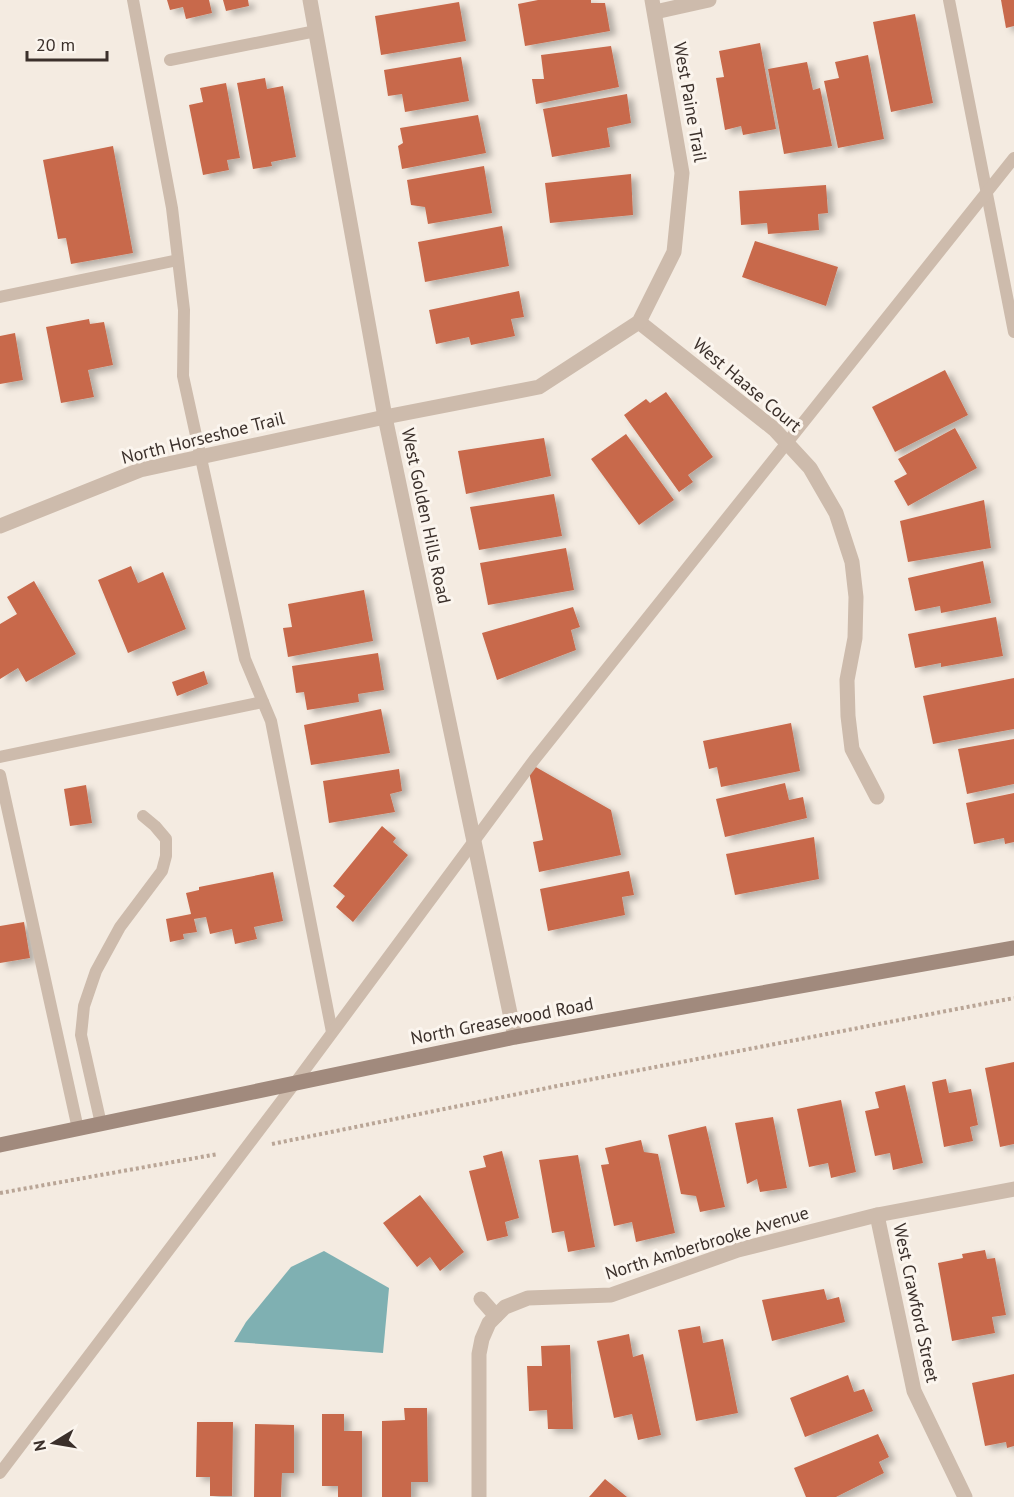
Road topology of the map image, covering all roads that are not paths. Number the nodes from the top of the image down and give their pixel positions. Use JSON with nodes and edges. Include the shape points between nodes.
{"nodes":[{"id":1,"x":133,"y":0,"type":"edge"},
{"id":2,"x":310,"y":0,"type":"edge"},
{"id":3,"x":709,"y":0,"type":"edge"},
{"id":4,"x":949,"y":0,"type":"edge"},
{"id":5,"x":654,"y":6,"type":"edge"},
{"id":6,"x":316,"y":31,"type":"junction"},
{"id":7,"x":170,"y":60,"type":"dead end"},
{"id":8,"x":1014,"y":158,"type":"edge"},
{"id":9,"x":987,"y":192,"type":"junction"},
{"id":10,"x":178,"y":260,"type":"junction"},
{"id":11,"x":0,"y":297,"type":"edge"},
{"id":12,"x":639,"y":321,"type":"junction"},
{"id":13,"x":1014,"y":332,"type":"edge"},
{"id":14,"x":386,"y":417,"type":"junction"},
{"id":15,"x":787,"y":443,"type":"junction"},
{"id":16,"x":200,"y":456,"type":"junction"},
{"id":17,"x":0,"y":526,"type":"edge"},
{"id":18,"x":263,"y":702,"type":"junction"},
{"id":19,"x":0,"y":757,"type":"edge"},
{"id":20,"x":0,"y":775,"type":"edge"},
{"id":21,"x":877,"y":797,"type":"dead end"},
{"id":22,"x":143,"y":816,"type":"dead end"},
{"id":23,"x":474,"y":841,"type":"junction"},
{"id":24,"x":1014,"y":948,"type":"edge"},
{"id":25,"x":332,"y":1032,"type":"junction"},
{"id":26,"x":515,"y":1037,"type":"junction"},
{"id":27,"x":294,"y":1083,"type":"junction"},
{"id":28,"x":101,"y":1124,"type":"junction"},
{"id":29,"x":78,"y":1129,"type":"junction"},
{"id":30,"x":0,"y":1145,"type":"edge"},
{"id":31,"x":1014,"y":1189,"type":"edge"},
{"id":32,"x":877,"y":1215,"type":"junction"},
{"id":33,"x":481,"y":1299,"type":"dead end"},
{"id":34,"x":492,"y":1320,"type":"junction"},
{"id":35,"x":0,"y":1473,"type":"edge"},
{"id":36,"x":479,"y":1497,"type":"edge"},
{"id":37,"x":965,"y":1497,"type":"edge"}],
"edges":[{"from":1,"to":10,"type":"lane"},
{"from":2,"to":6,"type":"street","name":"West Golden Hills Road"},
{"from":3,"to":5,"type":"street"},
{"from":4,"to":9,"type":"lane"},
{"from":5,"to":12,"type":"street","name":"West Paine Trail","via":[[682,173],[674,252]]},
{"from":6,"to":7,"type":"lane"},
{"from":6,"to":14,"type":"street","name":"West Golden Hills Road"},
{"from":8,"to":9,"type":"lane"},
{"from":9,"to":13,"type":"lane"},
{"from":9,"to":15,"type":"lane"},
{"from":10,"to":11,"type":"lane"},
{"from":10,"to":16,"type":"lane","via":[[184,310],[183,376]]},
{"from":12,"to":14,"type":"street","name":"West Paine Trail","via":[[540,387]]},
{"from":12,"to":15,"type":"street","name":"West Haase Court"},
{"from":14,"to":16,"type":"street","name":"North Horseshoe Trail"},
{"from":14,"to":23,"type":"street","name":"West Golden Hills Road"},
{"from":15,"to":21,"type":"street","name":"West Haase Court","via":[[810,468],[836,513],[852,562],[855,638],[848,680],[848,716],[852,749]]},
{"from":15,"to":23,"type":"lane"},
{"from":16,"to":17,"type":"street","name":"North Horseshoe Trail","via":[[140,470]]},
{"from":16,"to":18,"type":"lane","via":[[245,658]]},
{"from":18,"to":19,"type":"lane"},
{"from":18,"to":25,"type":"lane","via":[[271,721]]},
{"from":20,"to":29,"type":"lane"},
{"from":22,"to":28,"type":"lane","via":[[166,839],[162,871],[120,927],[96,970],[84,1006],[81,1035]]},
{"from":23,"to":25,"type":"lane"},
{"from":23,"to":26,"type":"street","name":"West Golden Hills Road"},
{"from":24,"to":26,"type":"street","name":"North Greasewood Road"},
{"from":25,"to":27,"type":"lane"},
{"from":26,"to":27,"type":"street","name":"North Greasewood Road"},
{"from":27,"to":28,"type":"street","name":"North Greasewood Road"},
{"from":27,"to":35,"type":"lane"},
{"from":28,"to":29,"type":"street","name":"North Greasewood Road"},
{"from":29,"to":30,"type":"street","name":"North Greasewood Road"},
{"from":31,"to":32,"type":"street","name":"North Amberbrooke Avenue"},
{"from":32,"to":34,"type":"street","name":"North Amberbrooke Avenue","via":[[738,1250],[611,1295],[528,1298],[505,1307]]},
{"from":32,"to":37,"type":"street","name":"West Crawford Street","via":[[914,1391]]},
{"from":33,"to":34,"type":"street"},
{"from":34,"to":36,"type":"street","via":[[479,1354]]}]}
